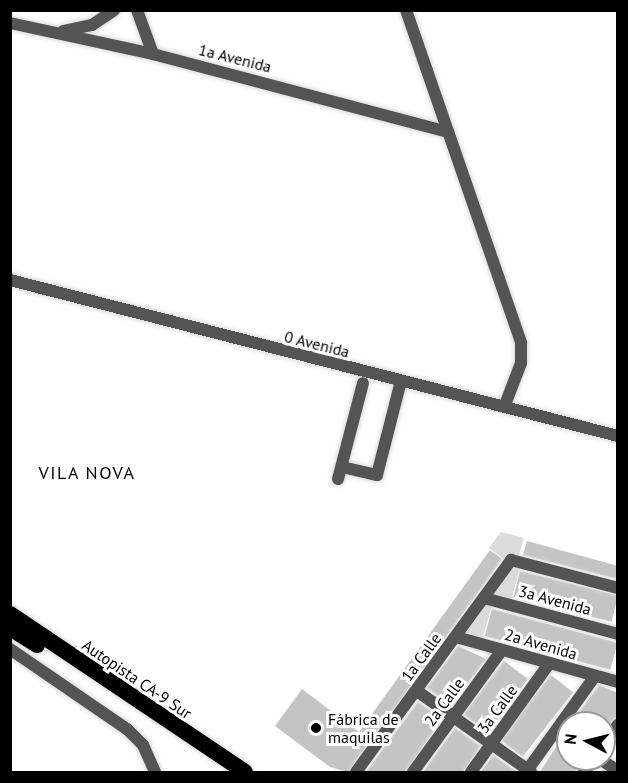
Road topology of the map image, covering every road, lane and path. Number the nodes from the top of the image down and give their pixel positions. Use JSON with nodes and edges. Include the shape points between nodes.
{"nodes":[{"id":1,"x":114,"y":10,"type":"edge"},
{"id":2,"x":136,"y":10,"type":"edge"},
{"id":3,"x":406,"y":10,"type":"edge"},
{"id":4,"x":10,"y":23,"type":"edge"},
{"id":5,"x":50,"y":31,"type":"junction"},
{"id":6,"x":153,"y":54,"type":"junction"},
{"id":7,"x":448,"y":132,"type":"junction"},
{"id":8,"x":10,"y":280,"type":"edge"},
{"id":9,"x":367,"y":378,"type":"junction"},
{"id":10,"x":400,"y":386,"type":"junction"},
{"id":11,"x":505,"y":405,"type":"junction"},
{"id":12,"x":618,"y":436,"type":"edge"},
{"id":13,"x":618,"y":588,"type":"edge"},
{"id":14,"x":484,"y":598,"type":"junction"},
{"id":15,"x":10,"y":614,"type":"edge"},
{"id":16,"x":10,"y":628,"type":"edge"},
{"id":17,"x":618,"y":634,"type":"edge"},
{"id":18,"x":456,"y":637,"type":"junction"},
{"id":19,"x":10,"y":649,"type":"edge"},
{"id":20,"x":502,"y":650,"type":"junction"},
{"id":21,"x":549,"y":664,"type":"junction"},
{"id":22,"x":595,"y":676,"type":"junction"},
{"id":23,"x":618,"y":682,"type":"edge"},
{"id":24,"x":417,"y":691,"type":"junction"},
{"id":25,"x":454,"y":717,"type":"junction"},
{"id":26,"x":492,"y":744,"type":"junction"},
{"id":27,"x":155,"y":772,"type":"edge"},
{"id":28,"x":227,"y":772,"type":"edge"},
{"id":29,"x":245,"y":772,"type":"edge"},
{"id":30,"x":357,"y":772,"type":"edge"},
{"id":31,"x":413,"y":772,"type":"edge"},
{"id":32,"x":471,"y":772,"type":"edge"},
{"id":33,"x":528,"y":772,"type":"edge"}],
"edges":[{"from":1,"to":5,"type":"street","via":[[92,25]]},
{"from":2,"to":6,"type":"street"},
{"from":3,"to":7,"type":"street"},
{"from":4,"to":5,"type":"street","name":"1a Avenida"},
{"from":5,"to":6,"type":"street","name":"1a Avenida"},
{"from":6,"to":7,"type":"street","name":"1a Avenida"},
{"from":7,"to":11,"type":"street","via":[[521,342],[521,363]]},
{"from":8,"to":9,"type":"street","name":"0 Avenida"},
{"from":9,"to":10,"type":"street","name":"0 Avenida"},
{"from":9,"to":10,"type":"street","via":[[340,473],[377,476]]},
{"from":10,"to":11,"type":"street","name":"0 Avenida"},
{"from":11,"to":12,"type":"street","name":"0 Avenida"},
{"from":13,"to":14,"type":"street","name":"1a Calle","via":[[511,560]]},
{"from":14,"to":17,"type":"street","name":"3a Avenida"},
{"from":14,"to":18,"type":"street","name":"1a Calle"},
{"from":15,"to":29,"type":"highway","name":"Autopista CA-9 Sur"},
{"from":16,"to":28,"type":"highway","name":"Autopista CA-9 Sur"},
{"from":18,"to":20,"type":"street","name":"2a Avenida"},
{"from":18,"to":24,"type":"street","name":"1a Calle"},
{"from":19,"to":27,"type":"street","via":[[127,729],[142,745]]},
{"from":20,"to":21,"type":"street","name":"2a Avenida"},
{"from":20,"to":25,"type":"street","name":"2a Calle"},
{"from":21,"to":22,"type":"street","name":"2a Avenida"},
{"from":21,"to":26,"type":"street","name":"3a Calle"},
{"from":22,"to":23,"type":"street","name":"2a Avenida"},
{"from":22,"to":33,"type":"street"},
{"from":24,"to":25,"type":"street"},
{"from":24,"to":30,"type":"street","name":"1a Calle"},
{"from":25,"to":26,"type":"street"},
{"from":25,"to":31,"type":"street","name":"2a Calle"},
{"from":26,"to":32,"type":"street","name":"3a Calle"},
{"from":26,"to":33,"type":"street"}]}
